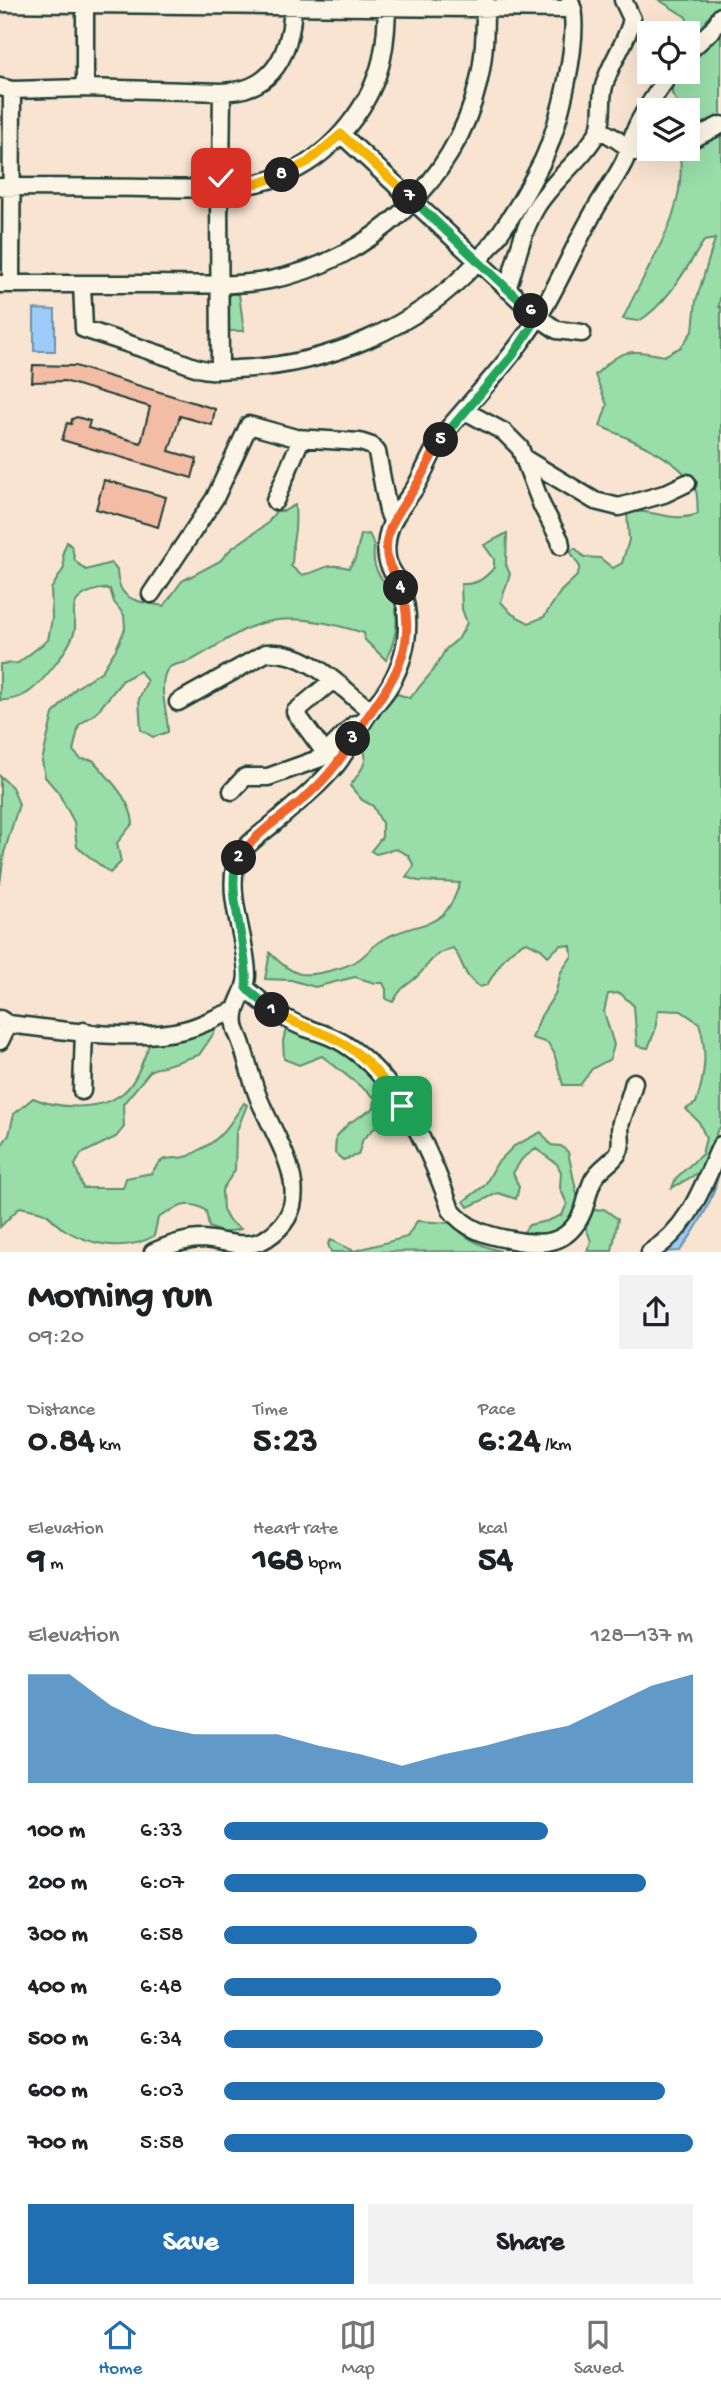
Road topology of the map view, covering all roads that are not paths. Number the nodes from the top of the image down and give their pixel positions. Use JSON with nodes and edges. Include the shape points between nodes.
{"nodes":[{"id":1,"x":74,"y":0,"type":"edge"},
{"id":2,"x":623,"y":0,"type":"edge"},
{"id":3,"x":0,"y":3,"type":"edge"},
{"id":4,"x":293,"y":3,"type":"edge"},
{"id":5,"x":387,"y":4,"type":"edge"},
{"id":6,"x":485,"y":4,"type":"edge"},
{"id":7,"x":571,"y":4,"type":"edge"},
{"id":8,"x":721,"y":16,"type":"edge"},
{"id":9,"x":700,"y":41,"type":"edge"},
{"id":10,"x":663,"y":84,"type":"edge"},
{"id":11,"x":6,"y":88,"type":"edge"},
{"id":12,"x":85,"y":88,"type":"junction"},
{"id":13,"x":222,"y":92,"type":"junction"},
{"id":14,"x":721,"y":125,"type":"edge"},
{"id":15,"x":599,"y":130,"type":"junction"},
{"id":16,"x":341,"y":134,"type":"junction"},
{"id":17,"x":700,"y":135,"type":"edge"},
{"id":18,"x":629,"y":150,"type":"junction"},
{"id":19,"x":637,"y":152,"type":"edge"},
{"id":20,"x":6,"y":187,"type":"edge"},
{"id":21,"x":220,"y":188,"type":"junction"},
{"id":22,"x":414,"y":201,"type":"junction"},
{"id":23,"x":477,"y":262,"type":"junction"},
{"id":24,"x":5,"y":284,"type":"edge"},
{"id":25,"x":82,"y":284,"type":"junction"},
{"id":26,"x":220,"y":285,"type":"junction"},
{"id":27,"x":507,"y":289,"type":"junction"},
{"id":28,"x":538,"y":317,"type":"junction"},
{"id":29,"x":582,"y":333,"type":"dead end"},
{"id":30,"x":220,"y":369,"type":"junction"},
{"id":31,"x":464,"y":411,"type":"junction"},
{"id":32,"x":301,"y":439,"type":"junction"},
{"id":33,"x":527,"y":460,"type":"junction"},
{"id":34,"x":687,"y":483,"type":"dead end"},
{"id":35,"x":275,"y":501,"type":"dead end"},
{"id":36,"x":392,"y":521,"type":"junction"},
{"id":37,"x":561,"y":546,"type":"dead end"},
{"id":38,"x":151,"y":594,"type":"dead end"},
{"id":39,"x":332,"y":681,"type":"junction"},
{"id":40,"x":178,"y":702,"type":"dead end"},
{"id":41,"x":370,"y":712,"type":"junction"},
{"id":42,"x":326,"y":754,"type":"junction"},
{"id":43,"x":232,"y":791,"type":"dead end"},
{"id":44,"x":246,"y":988,"type":"junction"},
{"id":45,"x":234,"y":1011,"type":"junction"},
{"id":46,"x":4,"y":1021,"type":"edge"},
{"id":47,"x":83,"y":1031,"type":"junction"},
{"id":48,"x":0,"y":1041,"type":"edge"},
{"id":49,"x":634,"y":1082,"type":"dead end"},
{"id":50,"x":82,"y":1091,"type":"dead end"},
{"id":51,"x":721,"y":1145,"type":"edge"},
{"id":52,"x":153,"y":1251,"type":"edge"},
{"id":53,"x":650,"y":1251,"type":"edge"}],
"edges":[{"from":1,"to":3,"type":"street","via":[[74,4]]},
{"from":2,"to":15,"type":"street","via":[[632,19],[603,86]]},
{"from":4,"to":5,"type":"street"},
{"from":4,"to":12,"type":"street","via":[[85,4]]},
{"from":4,"to":13,"type":"street","via":[[291,38],[274,70],[244,89]]},
{"from":5,"to":6,"type":"street"},
{"from":5,"to":16,"type":"street","via":[[381,61],[364,102]]},
{"from":6,"to":7,"type":"street"},
{"from":6,"to":22,"type":"street","via":[[485,47],[464,125],[443,166]]},
{"from":7,"to":23,"type":"street","via":[[571,51],[549,146],[508,223]]},
{"from":8,"to":9,"type":"street"},
{"from":10,"to":18,"type":"street","via":[[642,114]]},
{"from":11,"to":12,"type":"street"},
{"from":11,"to":20,"type":"street"},
{"from":12,"to":13,"type":"street"},
{"from":13,"to":21,"type":"street"},
{"from":14,"to":17,"type":"street"},
{"from":15,"to":18,"type":"street"},
{"from":15,"to":27,"type":"street","via":[[536,207],[525,227]]},
{"from":16,"to":21,"type":"street","via":[[291,172],[259,183]]},
{"from":16,"to":22,"type":"street"},
{"from":18,"to":19,"type":"street"},
{"from":18,"to":28,"type":"street"},
{"from":20,"to":21,"type":"street"},
{"from":20,"to":24,"type":"street"},
{"from":21,"to":26,"type":"street"},
{"from":22,"to":23,"type":"street"},
{"from":22,"to":26,"type":"street","via":[[362,244],[331,261],[267,280]]},
{"from":23,"to":27,"type":"street"},
{"from":23,"to":30,"type":"street","via":[[428,304],[370,339],[287,365]]},
{"from":24,"to":25,"type":"street"},
{"from":25,"to":26,"type":"street"},
{"from":25,"to":30,"type":"street","via":[[84,329],[209,370]]},
{"from":26,"to":30,"type":"street"},
{"from":27,"to":28,"type":"street"},
{"from":28,"to":29,"type":"street","via":[[557,330]]},
{"from":28,"to":31,"type":"street","via":[[513,355]]},
{"from":31,"to":33,"type":"street","via":[[504,432]]},
{"from":31,"to":36,"type":"street","via":[[445,433]]},
{"from":32,"to":35,"type":"street"},
{"from":32,"to":36,"type":"street","via":[[372,446]]},
{"from":32,"to":38,"type":"street","via":[[249,425],[215,498]]},
{"from":33,"to":34,"type":"street","via":[[595,501],[619,507]]},
{"from":33,"to":37,"type":"street"},
{"from":36,"to":41,"type":"street","via":[[386,549],[405,601],[406,648],[388,690]]},
{"from":39,"to":40,"type":"street","via":[[297,657],[266,653]]},
{"from":39,"to":41,"type":"street"},
{"from":39,"to":42,"type":"street","via":[[295,712]]},
{"from":41,"to":42,"type":"street"},
{"from":41,"to":44,"type":"street","via":[[339,762],[250,843],[236,863]]},
{"from":42,"to":43,"type":"street","via":[[275,775],[245,777]]},
{"from":44,"to":45,"type":"street"},
{"from":44,"to":49,"type":"street","via":[[278,1014],[342,1043],[370,1064],[412,1122],[460,1221],[502,1238],[544,1243],[572,1230],[599,1169],[616,1157],[621,1147],[620,1124]]},
{"from":45,"to":47,"type":"street","via":[[164,1034]]},
{"from":45,"to":52,"type":"street","via":[[235,1028],[261,1105],[291,1172],[291,1210],[279,1230],[260,1242],[200,1239]]},
{"from":46,"to":47,"type":"street"},
{"from":46,"to":48,"type":"street"},
{"from":47,"to":50,"type":"street"},
{"from":51,"to":53,"type":"street","via":[[692,1209],[673,1236]]}]}
